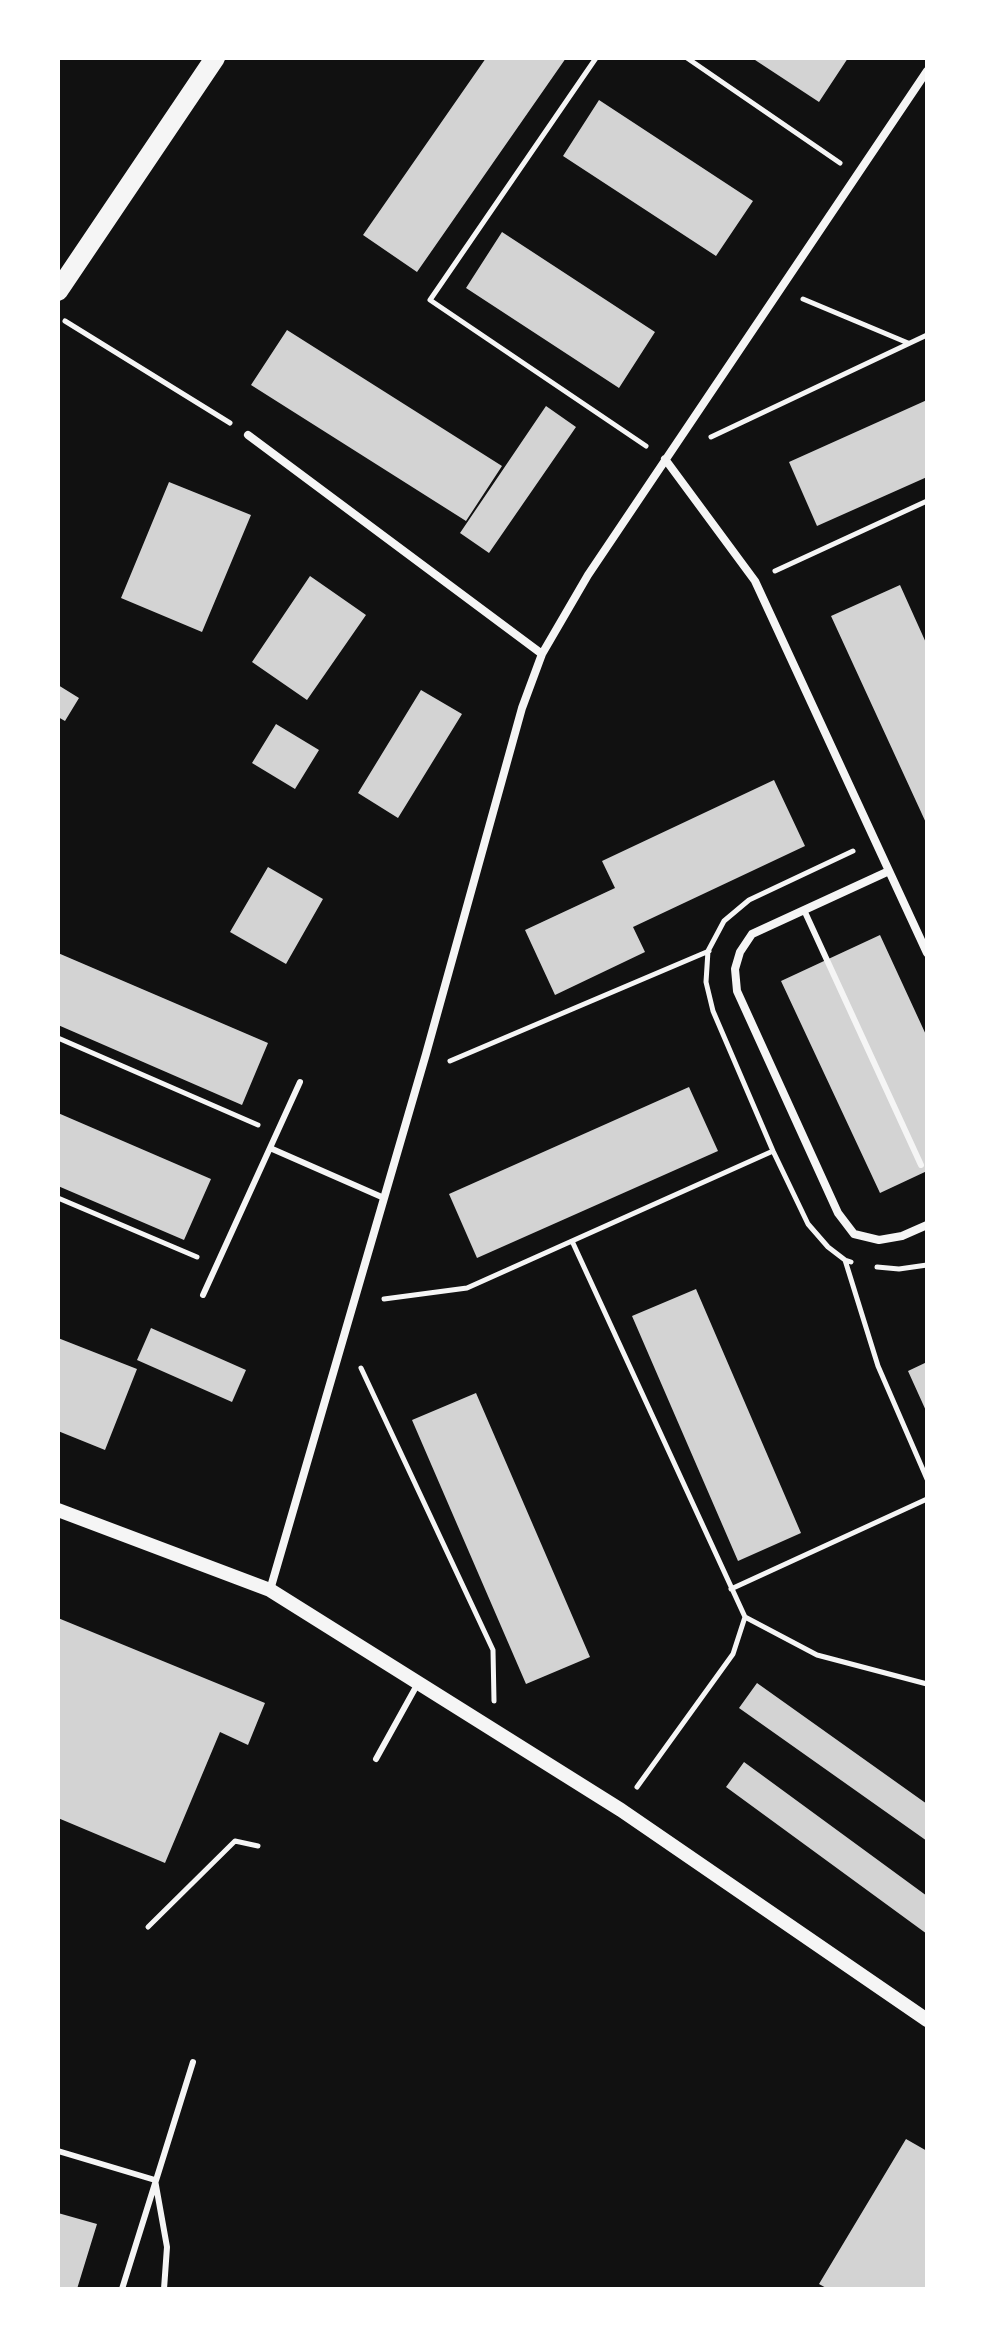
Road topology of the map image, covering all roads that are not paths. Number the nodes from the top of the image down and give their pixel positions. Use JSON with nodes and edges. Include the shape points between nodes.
{"nodes":[{"id":1,"x":215,"y":58,"type":"edge"},
{"id":2,"x":927,"y":71,"type":"edge"},
{"id":3,"x":59,"y":285,"type":"edge"},
{"id":4,"x":248,"y":435,"type":"road end"},
{"id":5,"x":665,"y":459,"type":"junction"},
{"id":6,"x":542,"y":654,"type":"junction"},
{"id":7,"x":889,"y":871,"type":"junction"},
{"id":8,"x":804,"y":910,"type":"junction"},
{"id":9,"x":927,"y":953,"type":"edge"},
{"id":10,"x":300,"y":1082,"type":"dead end"},
{"id":11,"x":270,"y":1148,"type":"junction"},
{"id":12,"x":921,"y":1165,"type":"dead end"},
{"id":13,"x":384,"y":1198,"type":"junction"},
{"id":14,"x":927,"y":1225,"type":"edge"},
{"id":15,"x":203,"y":1295,"type":"dead end"},
{"id":16,"x":58,"y":1510,"type":"edge"},
{"id":17,"x":270,"y":1590,"type":"junction"},
{"id":18,"x":417,"y":1685,"type":"junction"},
{"id":19,"x":376,"y":1759,"type":"dead end"},
{"id":20,"x":927,"y":2020,"type":"edge"},
{"id":21,"x":193,"y":2062,"type":"dead end"},
{"id":22,"x":58,"y":2151,"type":"edge"},
{"id":23,"x":155,"y":2180,"type":"junction"},
{"id":24,"x":122,"y":2289,"type":"edge"},
{"id":25,"x":164,"y":2289,"type":"edge"}],
"edges":[{"from":1,"to":3,"type":"main road"},
{"from":2,"to":5,"type":"street"},
{"from":4,"to":6,"type":"street"},
{"from":5,"to":6,"type":"street"},
{"from":5,"to":7,"type":"street","via":[[755,581]]},
{"from":6,"to":13,"type":"street","via":[[522,708]]},
{"from":7,"to":8,"type":"street"},
{"from":7,"to":9,"type":"street"},
{"from":8,"to":12,"type":"lane"},
{"from":8,"to":14,"type":"street","via":[[752,934],[735,969],[737,991],[838,1213],[854,1234],[879,1240]]},
{"from":10,"to":11,"type":"lane"},
{"from":11,"to":13,"type":"lane"},
{"from":11,"to":15,"type":"lane"},
{"from":13,"to":17,"type":"street"},
{"from":16,"to":17,"type":"street"},
{"from":17,"to":18,"type":"street"},
{"from":18,"to":19,"type":"lane"},
{"from":18,"to":20,"type":"street","via":[[621,1810]]},
{"from":21,"to":23,"type":"lane"},
{"from":22,"to":23,"type":"lane"},
{"from":23,"to":24,"type":"lane"},
{"from":23,"to":25,"type":"lane","via":[[167,2247]]}]}
